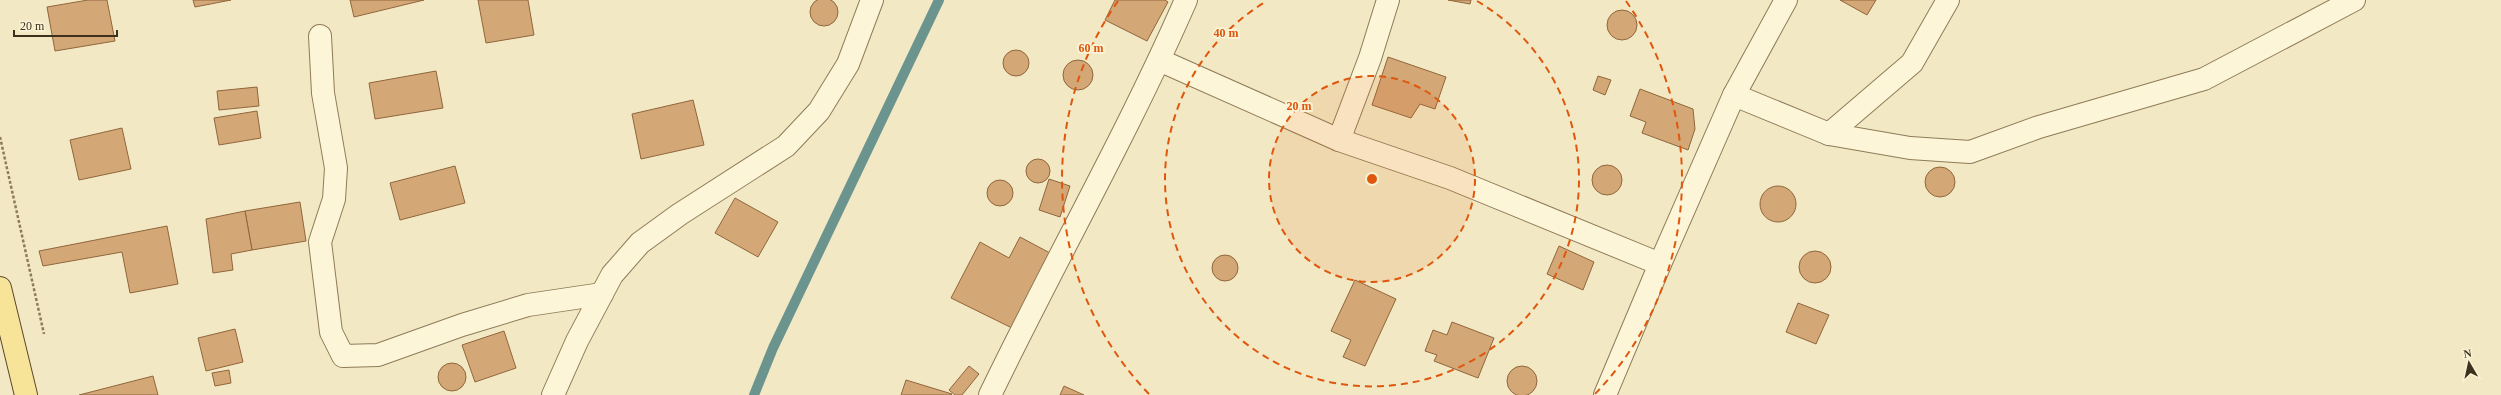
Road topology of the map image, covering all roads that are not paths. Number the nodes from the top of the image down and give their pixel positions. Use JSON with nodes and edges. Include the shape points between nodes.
{"nodes":[{"id":1,"x":872,"y":0,"type":"edge"},
{"id":2,"x":1186,"y":0,"type":"edge"},
{"id":3,"x":1388,"y":0,"type":"edge"},
{"id":4,"x":1786,"y":0,"type":"edge"},
{"id":5,"x":1948,"y":0,"type":"edge"},
{"id":6,"x":2354,"y":0,"type":"edge"},
{"id":7,"x":320,"y":36,"type":"dead end"},
{"id":8,"x":1159,"y":60,"type":"junction"},
{"id":9,"x":1734,"y":95,"type":"junction"},
{"id":10,"x":1829,"y":134,"type":"junction"},
{"id":11,"x":1339,"y":140,"type":"junction"},
{"id":12,"x":1660,"y":264,"type":"junction"},
{"id":13,"x":0,"y":288,"type":"edge"},
{"id":14,"x":602,"y":294,"type":"junction"},
{"id":15,"x":26,"y":395,"type":"edge"},
{"id":16,"x":552,"y":395,"type":"edge"},
{"id":17,"x":990,"y":395,"type":"edge"},
{"id":18,"x":1605,"y":395,"type":"edge"}],
"edges":[{"from":1,"to":14,"type":"street","via":[[848,64],[819,111],[786,146],[686,210],[640,243],[612,275]]},
{"from":2,"to":8,"type":"street"},
{"from":3,"to":11,"type":"street","via":[[1370,58]]},
{"from":4,"to":9,"type":"street"},
{"from":5,"to":10,"type":"street","via":[[1912,63]]},
{"from":6,"to":10,"type":"street","via":[[2204,79],[2038,127],[1970,152],[1910,148]]},
{"from":7,"to":14,"type":"street","via":[[323,93],[336,168],[334,199],[320,242],[331,332],[343,356],[378,355],[528,305]]},
{"from":8,"to":11,"type":"street"},
{"from":8,"to":17,"type":"street","via":[[1035,301]]},
{"from":9,"to":10,"type":"street"},
{"from":9,"to":12,"type":"street"},
{"from":11,"to":12,"type":"street","via":[[1450,178]]},
{"from":12,"to":18,"type":"street"},
{"from":13,"to":15,"type":"main road"},
{"from":14,"to":16,"type":"street"}]}
